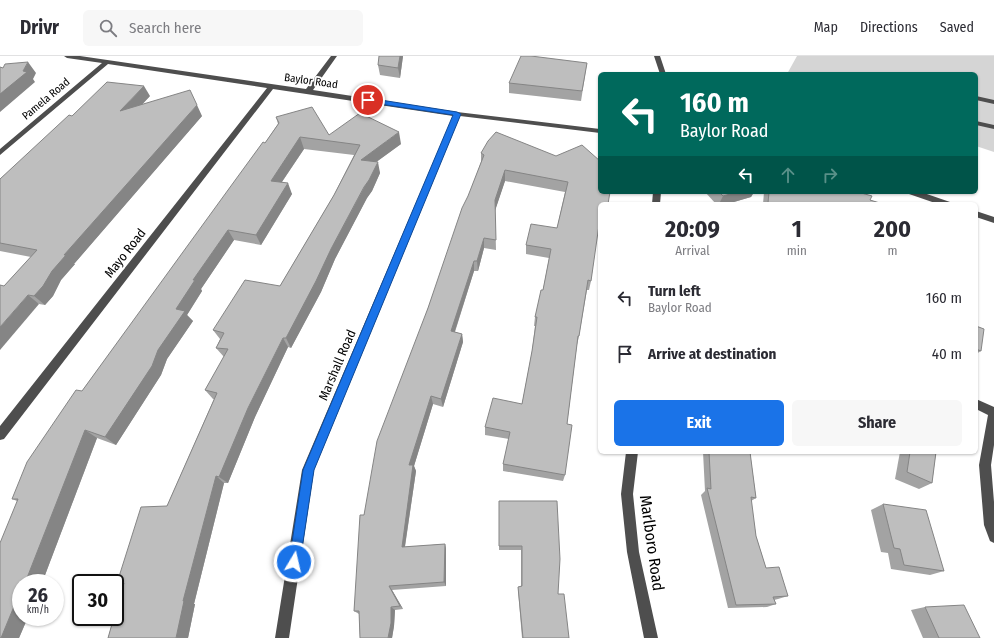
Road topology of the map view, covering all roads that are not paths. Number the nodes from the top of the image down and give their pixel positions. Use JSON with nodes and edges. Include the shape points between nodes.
{"nodes":[{"id":1,"x":67,"y":56,"type":"edge"},
{"id":2,"x":334,"y":56,"type":"edge"},
{"id":3,"x":657,"y":56,"type":"edge"},
{"id":4,"x":107,"y":62,"type":"junction"},
{"id":5,"x":663,"y":72,"type":"edge"},
{"id":6,"x":271,"y":87,"type":"junction"},
{"id":7,"x":308,"y":92,"type":"junction"},
{"id":8,"x":978,"y":98,"type":"edge"},
{"id":9,"x":994,"y":102,"type":"edge"},
{"id":10,"x":457,"y":114,"type":"junction"},
{"id":11,"x":978,"y":123,"type":"edge"},
{"id":12,"x":994,"y":127,"type":"edge"},
{"id":13,"x":598,"y":130,"type":"edge"},
{"id":14,"x":0,"y":153,"type":"edge"},
{"id":15,"x":918,"y":194,"type":"edge"},
{"id":16,"x":942,"y":202,"type":"edge"},
{"id":17,"x":978,"y":215,"type":"edge"},
{"id":18,"x":994,"y":220,"type":"edge"},
{"id":19,"x":978,"y":405,"type":"edge"},
{"id":20,"x":994,"y":412,"type":"edge"},
{"id":21,"x":0,"y":435,"type":"edge"},
{"id":22,"x":632,"y":454,"type":"edge"},
{"id":23,"x":994,"y":537,"type":"edge"},
{"id":24,"x":282,"y":638,"type":"edge"},
{"id":25,"x":651,"y":638,"type":"edge"}],
"edges":[{"from":1,"to":4,"type":"street","name":"Baylor Road"},
{"from":2,"to":7,"type":"street"},
{"from":3,"to":5,"type":"street"},
{"from":4,"to":6,"type":"street","name":"Baylor Road"},
{"from":4,"to":14,"type":"street","name":"Pamela Road"},
{"from":6,"to":7,"type":"street","name":"Baylor Road"},
{"from":6,"to":21,"type":"street","name":"Mayo Road"},
{"from":7,"to":10,"type":"street","name":"Baylor Road"},
{"from":8,"to":9,"type":"street"},
{"from":10,"to":13,"type":"street","name":"Baylor Road"},
{"from":10,"to":24,"type":"street","name":"Marshall Road","via":[[308,470]]},
{"from":11,"to":12,"type":"street"},
{"from":15,"to":16,"type":"street"},
{"from":17,"to":18,"type":"street"},
{"from":19,"to":20,"type":"street"},
{"from":20,"to":23,"type":"street","via":[[985,465],[990,525]]},
{"from":22,"to":25,"type":"street","name":"Marlboro Road","via":[[627,494],[633,552]]}]}
